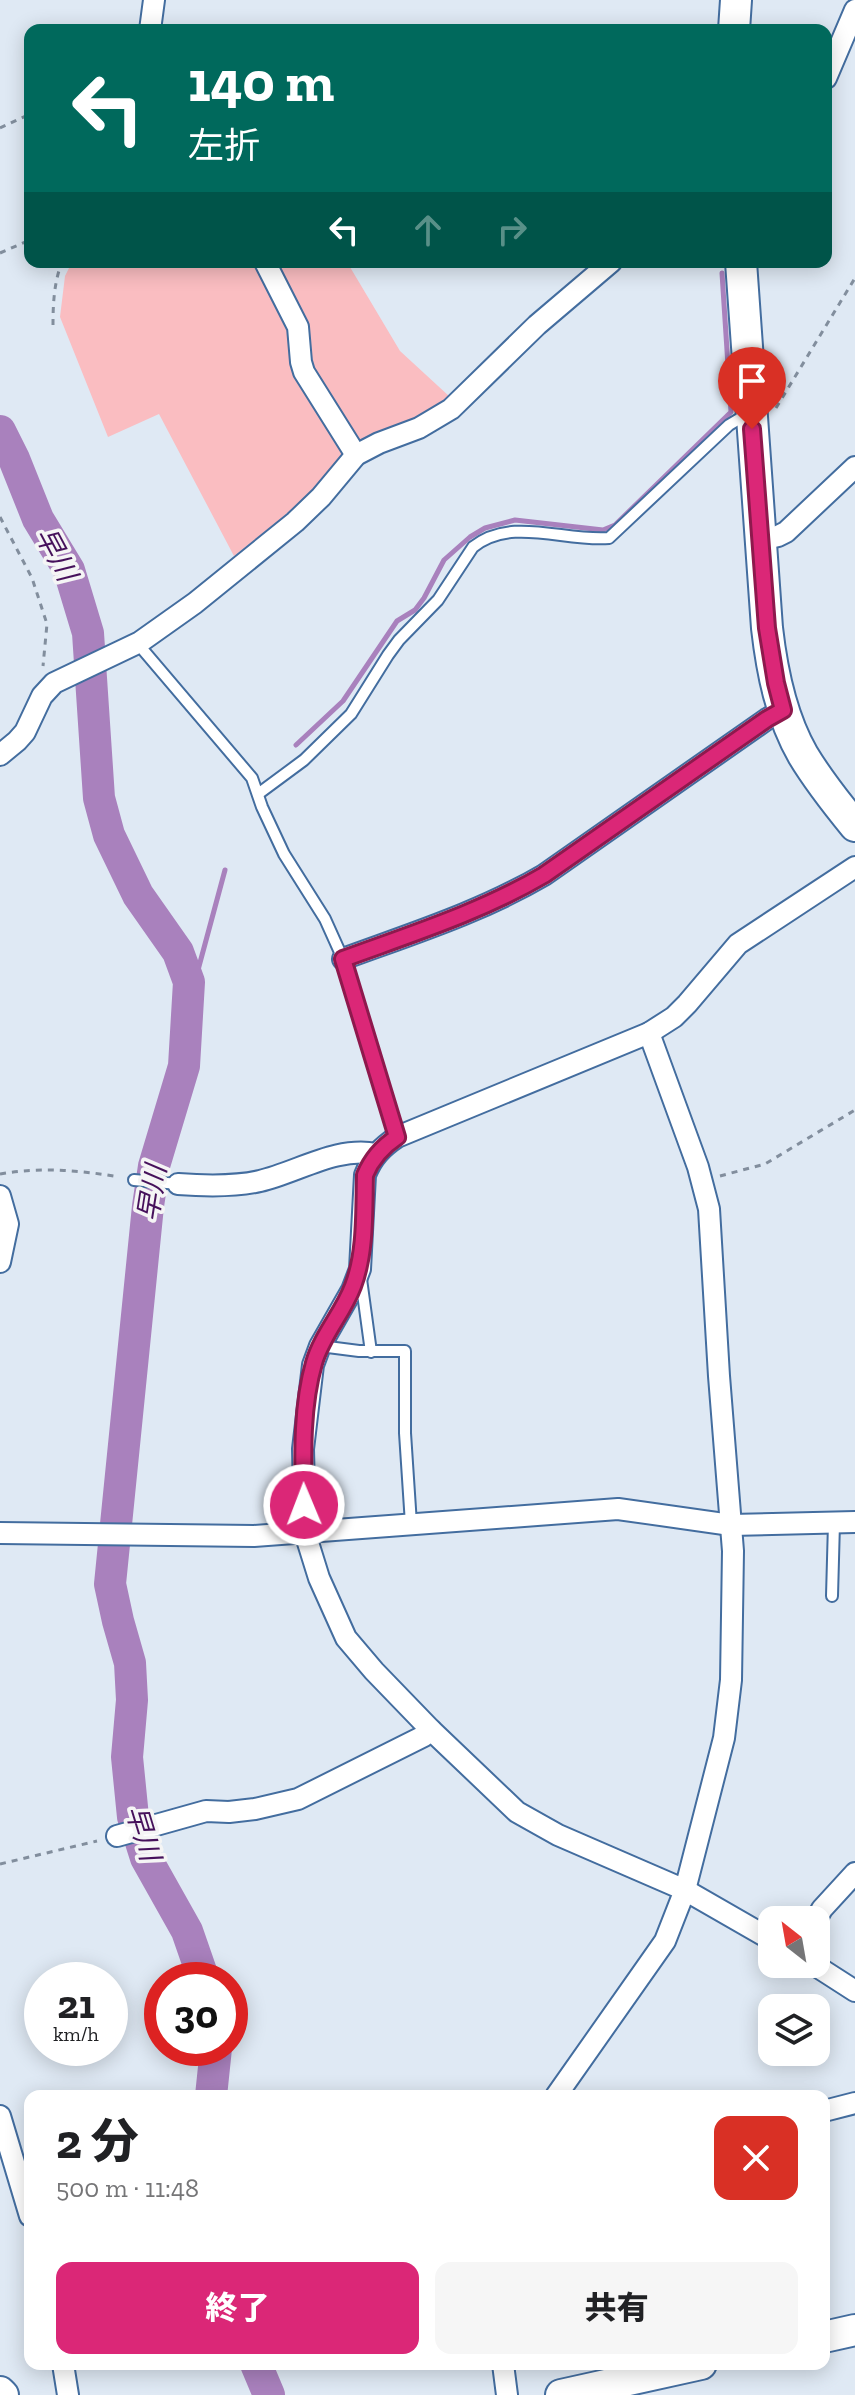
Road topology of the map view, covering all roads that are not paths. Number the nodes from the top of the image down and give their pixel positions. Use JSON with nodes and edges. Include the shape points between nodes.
{"nodes":[{"id":1,"x":736,"y":0,"type":"edge"},
{"id":2,"x":149,"y":3,"type":"edge"},
{"id":3,"x":855,"y":10,"type":"edge"},
{"id":4,"x":150,"y":24,"type":"edge"},
{"id":5,"x":734,"y":24,"type":"edge"},
{"id":6,"x":832,"y":64,"type":"edge"},
{"id":7,"x":268,"y":268,"type":"edge"},
{"id":8,"x":604,"y":268,"type":"edge"},
{"id":9,"x":741,"y":268,"type":"edge"},
{"id":10,"x":752,"y":423,"type":"junction"},
{"id":11,"x":356,"y":455,"type":"junction"},
{"id":12,"x":855,"y":467,"type":"edge"},
{"id":13,"x":761,"y":540,"type":"junction"},
{"id":14,"x":140,"y":642,"type":"junction"},
{"id":15,"x":783,"y":710,"type":"junction"},
{"id":16,"x":0,"y":755,"type":"edge"},
{"id":17,"x":258,"y":794,"type":"junction"},
{"id":18,"x":855,"y":826,"type":"edge"},
{"id":19,"x":855,"y":867,"type":"edge"},
{"id":20,"x":343,"y":959,"type":"junction"},
{"id":21,"x":649,"y":1033,"type":"junction"},
{"id":22,"x":397,"y":1137,"type":"junction"},
{"id":23,"x":376,"y":1154,"type":"junction"},
{"id":24,"x":134,"y":1180,"type":"road end"},
{"id":25,"x":178,"y":1184,"type":"joint"},
{"id":26,"x":0,"y":1196,"type":"edge"},
{"id":27,"x":0,"y":1262,"type":"edge"},
{"id":28,"x":360,"y":1269,"type":"junction"},
{"id":29,"x":320,"y":1346,"type":"junction"},
{"id":30,"x":371,"y":1352,"type":"junction"},
{"id":31,"x":855,"y":1522,"type":"edge"},
{"id":32,"x":834,"y":1523,"type":"junction"},
{"id":33,"x":411,"y":1524,"type":"junction"},
{"id":34,"x":731,"y":1525,"type":"junction"},
{"id":35,"x":0,"y":1533,"type":"edge"},
{"id":36,"x":305,"y":1533,"type":"junction"},
{"id":37,"x":832,"y":1596,"type":"dead end"},
{"id":38,"x":431,"y":1730,"type":"junction"},
{"id":39,"x":117,"y":1836,"type":"road end"},
{"id":40,"x":855,"y":1873,"type":"edge"},
{"id":41,"x":685,"y":1890,"type":"junction"},
{"id":42,"x":825,"y":1906,"type":"edge"},
{"id":43,"x":758,"y":1932,"type":"edge"},
{"id":44,"x":830,"y":1975,"type":"edge"},
{"id":45,"x":855,"y":1991,"type":"edge"},
{"id":46,"x":560,"y":2090,"type":"edge"},
{"id":47,"x":855,"y":2103,"type":"edge"},
{"id":48,"x":830,"y":2109,"type":"edge"},
{"id":49,"x":0,"y":2116,"type":"edge"},
{"id":50,"x":24,"y":2196,"type":"edge"},
{"id":51,"x":855,"y":2330,"type":"edge"},
{"id":52,"x":830,"y":2336,"type":"edge"},
{"id":53,"x":64,"y":2370,"type":"edge"},
{"id":54,"x":504,"y":2370,"type":"edge"},
{"id":55,"x":674,"y":2370,"type":"edge"},
{"id":56,"x":68,"y":2395,"type":"edge"},
{"id":57,"x":507,"y":2395,"type":"edge"},
{"id":58,"x":561,"y":2395,"type":"edge"}],
"edges":[{"from":1,"to":5,"type":"main road"},
{"from":2,"to":4,"type":"street"},
{"from":3,"to":6,"type":"street"},
{"from":7,"to":11,"type":"street","via":[[298,327],[304,372]]},
{"from":8,"to":11,"type":"street","via":[[451,409]]},
{"from":9,"to":10,"type":"main road"},
{"from":10,"to":13,"type":"main road"},
{"from":10,"to":17,"type":"lane","via":[[739,419],[729,425],[609,538],[515,531],[480,541],[438,600],[394,647],[351,714],[304,760]]},
{"from":11,"to":14,"type":"street","via":[[295,522]]},
{"from":12,"to":13,"type":"street","via":[[786,532]]},
{"from":13,"to":15,"type":"main road","via":[[767,628]]},
{"from":14,"to":16,"type":"street","via":[[52,677],[31,722]]},
{"from":14,"to":17,"type":"lane","via":[[243,766]]},
{"from":15,"to":18,"type":"main road","via":[[803,755]]},
{"from":15,"to":20,"type":"street","via":[[521,889]]},
{"from":17,"to":20,"type":"lane","via":[[270,827]]},
{"from":19,"to":21,"type":"street","via":[[745,938],[680,1011]]},
{"from":20,"to":22,"type":"lane"},
{"from":21,"to":22,"type":"street"},
{"from":21,"to":34,"type":"street","via":[[709,1209]]},
{"from":22,"to":23,"type":"street"},
{"from":23,"to":25,"type":"street","via":[[338,1155],[261,1181]]},
{"from":23,"to":28,"type":"street","via":[[365,1175]]},
{"from":24,"to":25,"type":"lane"},
{"from":26,"to":27,"type":"street","via":[[8,1224]]},
{"from":28,"to":29,"type":"street"},
{"from":28,"to":30,"type":"lane"},
{"from":29,"to":30,"type":"lane"},
{"from":29,"to":36,"type":"street","via":[[303,1449]]},
{"from":30,"to":33,"type":"lane","via":[[405,1351]]},
{"from":31,"to":32,"type":"street"},
{"from":32,"to":34,"type":"street"},
{"from":32,"to":37,"type":"lane"},
{"from":33,"to":34,"type":"street","via":[[618,1509]]},
{"from":33,"to":36,"type":"street"},
{"from":34,"to":41,"type":"street","via":[[731,1680],[724,1738]]},
{"from":35,"to":36,"type":"street"},
{"from":36,"to":38,"type":"street","via":[[346,1638]]},
{"from":38,"to":39,"type":"street","via":[[298,1799],[255,1809],[206,1811]]},
{"from":38,"to":41,"type":"street","via":[[536,1824]]},
{"from":40,"to":42,"type":"street"},
{"from":41,"to":43,"type":"street"},
{"from":41,"to":46,"type":"street","via":[[665,1941]]},
{"from":44,"to":45,"type":"street"},
{"from":47,"to":48,"type":"street"},
{"from":49,"to":50,"type":"street"},
{"from":51,"to":52,"type":"main road"},
{"from":53,"to":56,"type":"street"},
{"from":54,"to":57,"type":"street"},
{"from":55,"to":58,"type":"main road"}]}
